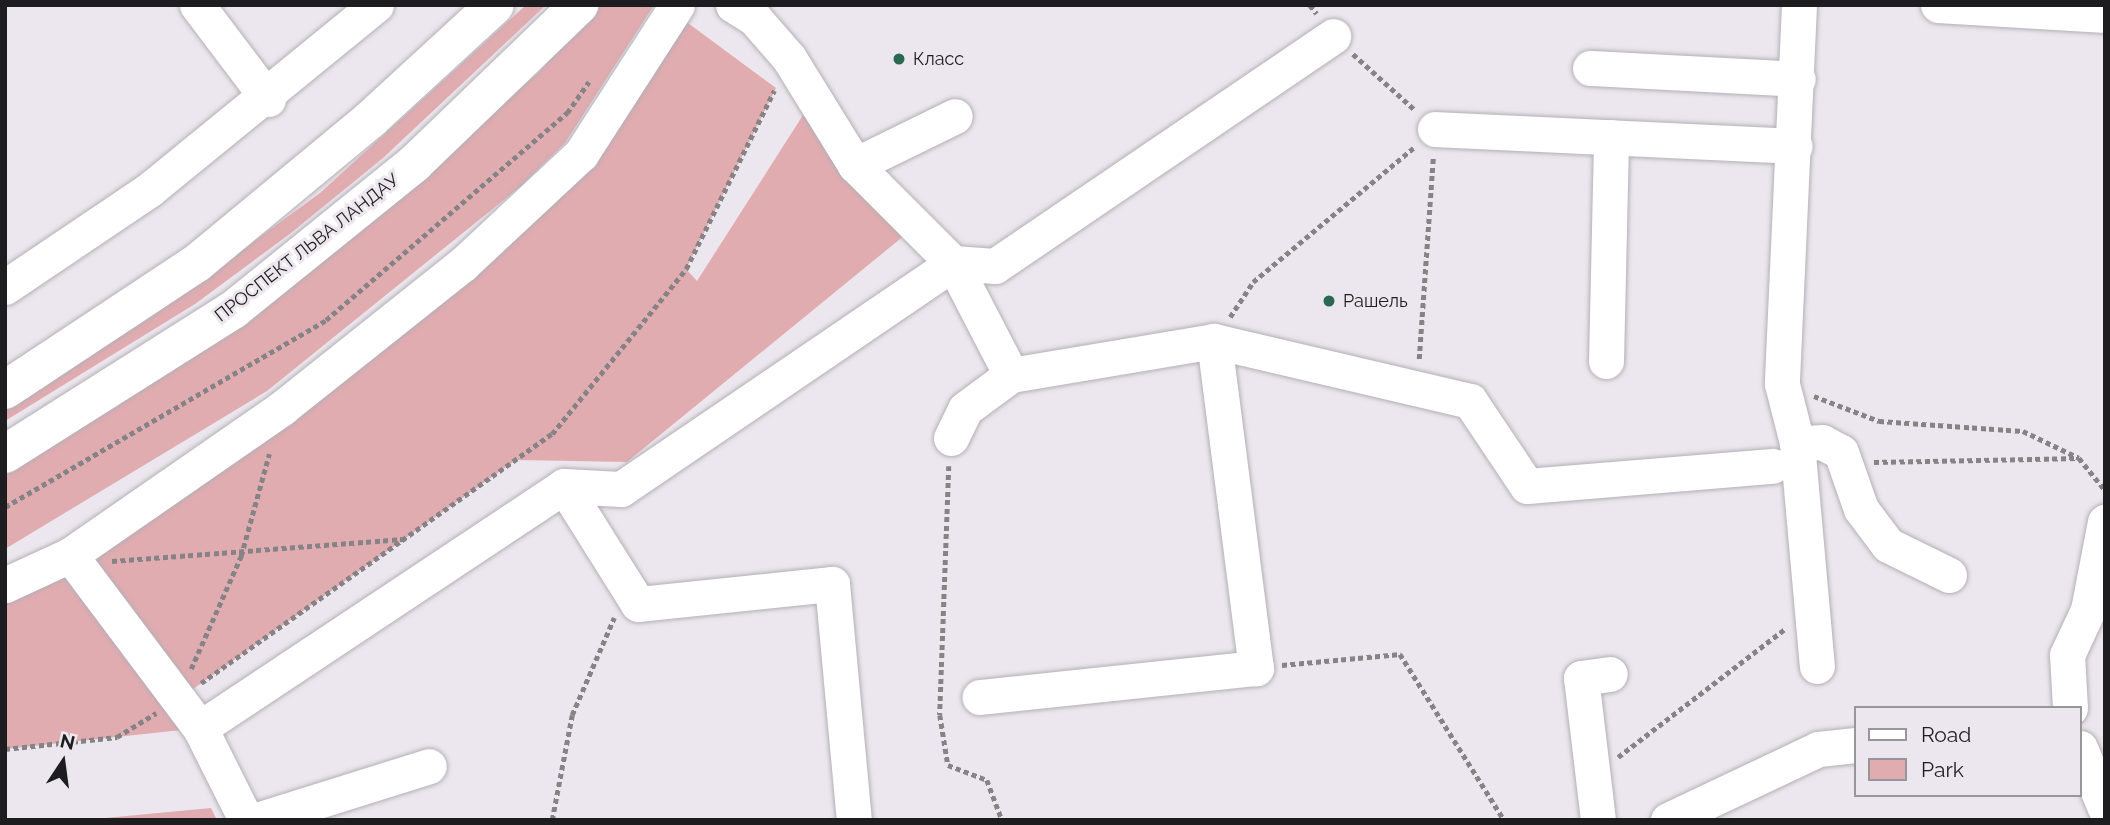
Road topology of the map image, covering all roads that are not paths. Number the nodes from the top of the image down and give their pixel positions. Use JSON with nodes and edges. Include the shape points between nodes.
{"nodes":[{"id":1,"x":197,"y":5,"type":"edge"},
{"id":2,"x":376,"y":5,"type":"edge"},
{"id":3,"x":495,"y":5,"type":"edge"},
{"id":4,"x":579,"y":5,"type":"edge"},
{"id":5,"x":677,"y":5,"type":"edge"},
{"id":6,"x":733,"y":5,"type":"edge"},
{"id":7,"x":1799,"y":5,"type":"edge"},
{"id":8,"x":1938,"y":5,"type":"edge"},
{"id":9,"x":2100,"y":12,"type":"edge"},
{"id":10,"x":1333,"y":36,"type":"road end"},
{"id":11,"x":1590,"y":68,"type":"dead end"},
{"id":12,"x":1798,"y":79,"type":"junction"},
{"id":13,"x":268,"y":99,"type":"junction"},
{"id":14,"x":955,"y":116,"type":"dead end"},
{"id":15,"x":1435,"y":129,"type":"road end"},
{"id":16,"x":1611,"y":137,"type":"junction"},
{"id":17,"x":1795,"y":146,"type":"junction"},
{"id":18,"x":855,"y":165,"type":"junction"},
{"id":19,"x":953,"y":263,"type":"junction"},
{"id":20,"x":5,"y":288,"type":"edge"},
{"id":21,"x":1214,"y":341,"type":"junction"},
{"id":22,"x":1606,"y":361,"type":"dead end"},
{"id":23,"x":1011,"y":375,"type":"junction"},
{"id":24,"x":5,"y":390,"type":"edge"},
{"id":25,"x":951,"y":438,"type":"road end"},
{"id":26,"x":1797,"y":443,"type":"junction"},
{"id":27,"x":5,"y":454,"type":"edge"},
{"id":28,"x":1772,"y":467,"type":"dead end"},
{"id":29,"x":564,"y":486,"type":"junction"},
{"id":30,"x":2105,"y":522,"type":"edge"},
{"id":31,"x":73,"y":559,"type":"junction"},
{"id":32,"x":1949,"y":575,"type":"dead end"},
{"id":33,"x":5,"y":585,"type":"edge"},
{"id":34,"x":1817,"y":666,"type":"dead end"},
{"id":35,"x":1610,"y":674,"type":"dead end"},
{"id":36,"x":979,"y":697,"type":"dead end"},
{"id":37,"x":2070,"y":706,"type":"edge"},
{"id":38,"x":200,"y":728,"type":"junction"},
{"id":39,"x":1854,"y":745,"type":"edge"},
{"id":40,"x":2082,"y":753,"type":"edge"},
{"id":41,"x":429,"y":766,"type":"dead end"},
{"id":42,"x":2105,"y":808,"type":"edge"},
{"id":43,"x":246,"y":820,"type":"edge"},
{"id":44,"x":257,"y":820,"type":"edge"},
{"id":45,"x":853,"y":820,"type":"edge"},
{"id":46,"x":1598,"y":820,"type":"edge"},
{"id":47,"x":1668,"y":820,"type":"edge"}],
"edges":[{"from":1,"to":13,"type":"street"},
{"from":2,"to":13,"type":"street"},
{"from":3,"to":24,"type":"main road","via":[[197,263]]},
{"from":4,"to":27,"type":"main road","name":"ПРОСПЕКТ ЛЬВА ЛАНДАУ","via":[[415,163],[233,310]]},
{"from":5,"to":31,"type":"street","via":[[581,154],[463,264],[282,408]]},
{"from":6,"to":18,"type":"street","via":[[755,19],[789,58]]},
{"from":7,"to":12,"type":"street"},
{"from":8,"to":9,"type":"street"},
{"from":10,"to":19,"type":"street","via":[[995,266]]},
{"from":11,"to":12,"type":"street"},
{"from":12,"to":17,"type":"street"},
{"from":13,"to":20,"type":"street"},
{"from":14,"to":18,"type":"street"},
{"from":15,"to":16,"type":"street"},
{"from":16,"to":17,"type":"street"},
{"from":16,"to":22,"type":"street"},
{"from":17,"to":26,"type":"street","via":[[1782,384]]},
{"from":18,"to":19,"type":"street"},
{"from":19,"to":23,"type":"street"},
{"from":19,"to":29,"type":"street","via":[[621,489]]},
{"from":21,"to":23,"type":"street"},
{"from":21,"to":28,"type":"street","via":[[1470,401],[1527,486]]},
{"from":21,"to":36,"type":"street","via":[[1256,668]]},
{"from":23,"to":25,"type":"street","via":[[965,409]]},
{"from":26,"to":32,"type":"street","via":[[1822,442],[1841,452],[1861,509],[1888,545]]},
{"from":26,"to":34,"type":"street"},
{"from":29,"to":38,"type":"street"},
{"from":29,"to":45,"type":"street","via":[[638,604],[832,584]]},
{"from":30,"to":37,"type":"street","via":[[2088,610],[2067,656]]},
{"from":31,"to":33,"type":"street"},
{"from":31,"to":38,"type":"street"},
{"from":35,"to":46,"type":"street","via":[[1581,678]]},
{"from":38,"to":43,"type":"street"},
{"from":39,"to":47,"type":"street","via":[[1818,749]]},
{"from":40,"to":42,"type":"street"},
{"from":41,"to":44,"type":"street"}]}
